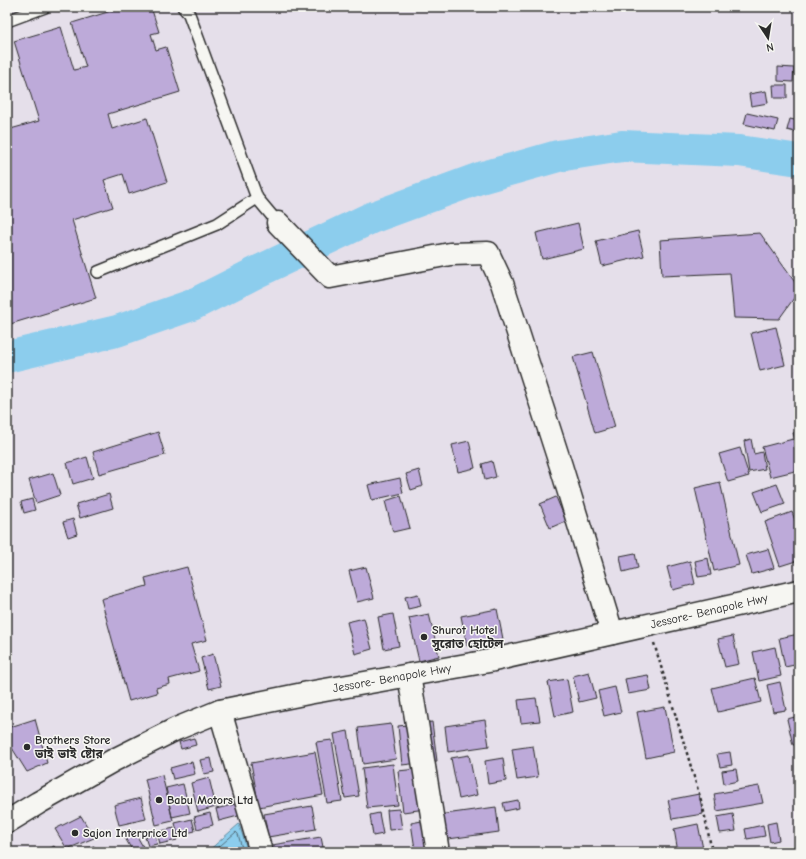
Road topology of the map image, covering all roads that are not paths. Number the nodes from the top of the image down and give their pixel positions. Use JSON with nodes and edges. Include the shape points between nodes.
{"nodes":[{"id":1,"x":45,"y":7,"type":"edge"},
{"id":2,"x":183,"y":7,"type":"edge"},
{"id":3,"x":7,"y":21,"type":"edge"},
{"id":4,"x":257,"y":198,"type":"junction"},
{"id":5,"x":278,"y":223,"type":"joint"},
{"id":6,"x":98,"y":272,"type":"dead end"},
{"id":7,"x":799,"y":591,"type":"edge"},
{"id":8,"x":612,"y":633,"type":"junction"},
{"id":9,"x":409,"y":675,"type":"junction"},
{"id":10,"x":220,"y":711,"type":"junction"},
{"id":11,"x":7,"y":822,"type":"edge"},
{"id":12,"x":261,"y":852,"type":"edge"},
{"id":13,"x":438,"y":852,"type":"edge"}],
"edges":[{"from":1,"to":3,"type":"lane"},
{"from":2,"to":4,"type":"lane","via":[[189,14]]},
{"from":4,"to":5,"type":"lane"},
{"from":4,"to":6,"type":"lane","via":[[217,224]]},
{"from":5,"to":8,"type":"main road","via":[[330,277],[450,254],[488,253],[505,290]]},
{"from":7,"to":8,"type":"main road","name":"Jessore- Benapole Hwy"},
{"from":8,"to":9,"type":"main road","name":"Jessore- Benapole Hwy","via":[[490,661]]},
{"from":9,"to":10,"type":"main road","name":"Jessore- Benapole Hwy"},
{"from":9,"to":13,"type":"main road"},
{"from":10,"to":11,"type":"main road","name":"Jessore- Benapole Hwy","via":[[176,729],[114,760]]},
{"from":10,"to":12,"type":"main road"}]}
